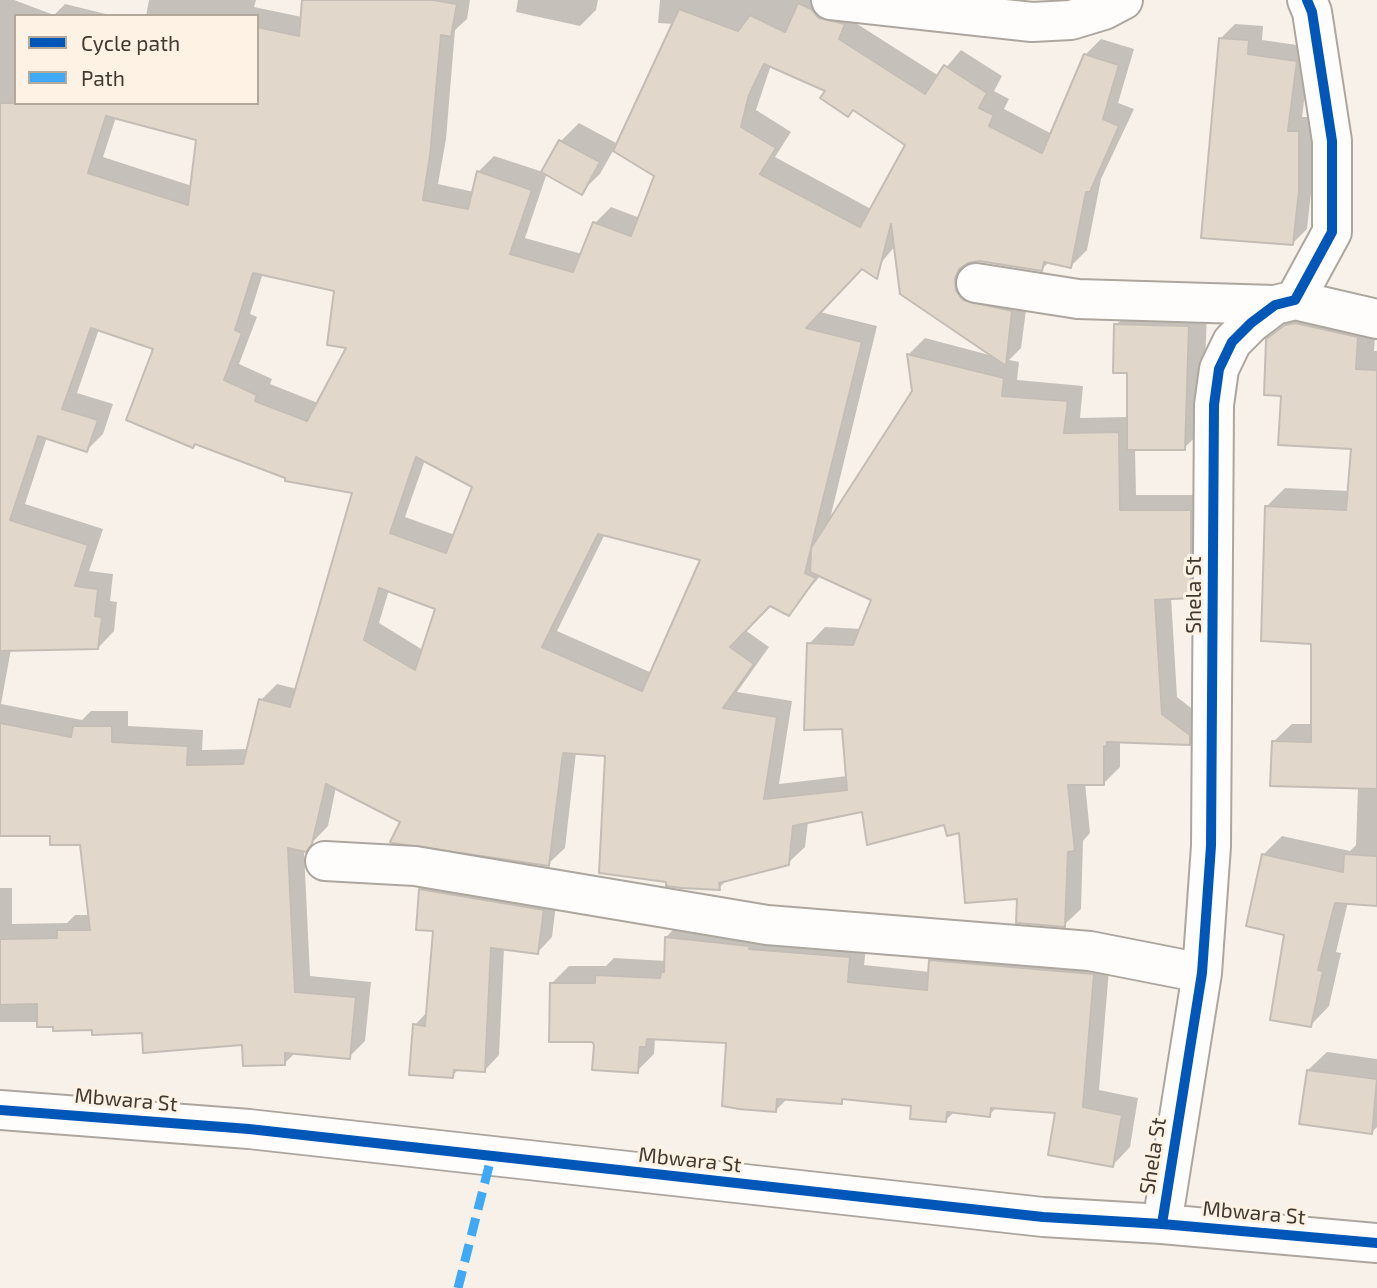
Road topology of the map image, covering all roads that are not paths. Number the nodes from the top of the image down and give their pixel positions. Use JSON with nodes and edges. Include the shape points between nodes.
{"nodes":[{"id":1,"x":831,"y":0,"type":"edge"},
{"id":2,"x":1123,"y":0,"type":"edge"},
{"id":3,"x":1309,"y":6,"type":"edge"},
{"id":4,"x":976,"y":283,"type":"dead end"},
{"id":5,"x":1285,"y":302,"type":"junction"},
{"id":6,"x":1377,"y":319,"type":"edge"},
{"id":7,"x":325,"y":861,"type":"dead end"},
{"id":8,"x":1202,"y":973,"type":"junction"},
{"id":9,"x":0,"y":1110,"type":"edge"},
{"id":10,"x":1162,"y":1224,"type":"junction"},
{"id":11,"x":1377,"y":1243,"type":"edge"}],
"edges":[{"from":1,"to":2,"type":"street","via":[[1032,22],[1071,20]]},
{"from":3,"to":5,"type":"street","name":"Shela St","via":[[1332,141],[1332,232]]},
{"from":4,"to":5,"type":"street","via":[[1078,299]]},
{"from":5,"to":6,"type":"street"},
{"from":5,"to":8,"type":"street","name":"Shela St","via":[[1251,323],[1225,354],[1214,405],[1211,846]]},
{"from":7,"to":8,"type":"street","via":[[415,866],[768,925],[1090,951]]},
{"from":8,"to":10,"type":"street","name":"Shela St"},
{"from":9,"to":10,"type":"street","name":"Mbwara St","via":[[248,1129],[1029,1215]]},
{"from":10,"to":11,"type":"street","name":"Mbwara St"}]}
